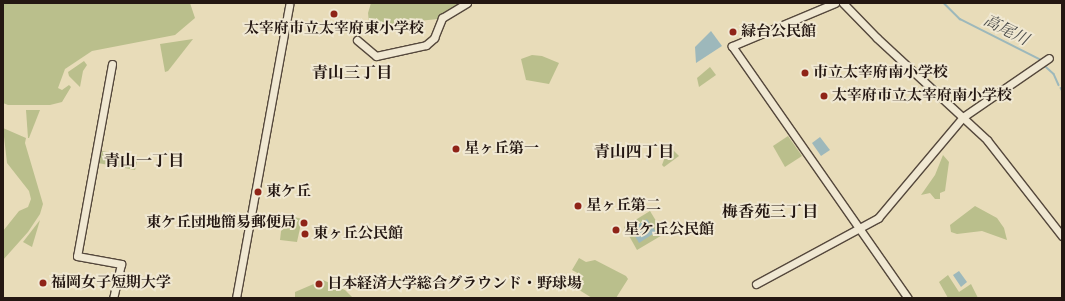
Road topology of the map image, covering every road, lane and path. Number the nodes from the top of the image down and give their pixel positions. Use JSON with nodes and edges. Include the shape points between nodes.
{"nodes":[{"id":1,"x":467,"y":3,"type":"edge"},
{"id":2,"x":835,"y":3,"type":"edge"},
{"id":3,"x":844,"y":3,"type":"edge"},
{"id":4,"x":289,"y":5,"type":"dead end"},
{"id":5,"x":357,"y":40,"type":"dead end"},
{"id":6,"x":1049,"y":58,"type":"dead end"},
{"id":7,"x":112,"y":64,"type":"dead end"},
{"id":8,"x":962,"y":117,"type":"junction"},
{"id":9,"x":859,"y":229,"type":"junction"},
{"id":10,"x":1062,"y":236,"type":"edge"},
{"id":11,"x":756,"y":284,"type":"dead end"},
{"id":12,"x":113,"y":298,"type":"edge"},
{"id":13,"x":236,"y":298,"type":"edge"},
{"id":14,"x":908,"y":298,"type":"edge"}],
"edges":[{"from":1,"to":5,"type":"street","via":[[442,18],[434,38],[426,45],[376,56]]},
{"from":2,"to":9,"type":"street","via":[[732,46]]},
{"from":3,"to":8,"type":"street","via":[[877,38]]},
{"from":4,"to":13,"type":"street"},
{"from":6,"to":8,"type":"street"},
{"from":7,"to":12,"type":"street","via":[[77,256],[121,264]]},
{"from":8,"to":9,"type":"street","via":[[884,212]]},
{"from":8,"to":10,"type":"street","via":[[987,140]]},
{"from":9,"to":11,"type":"street"},
{"from":9,"to":14,"type":"street"}]}
